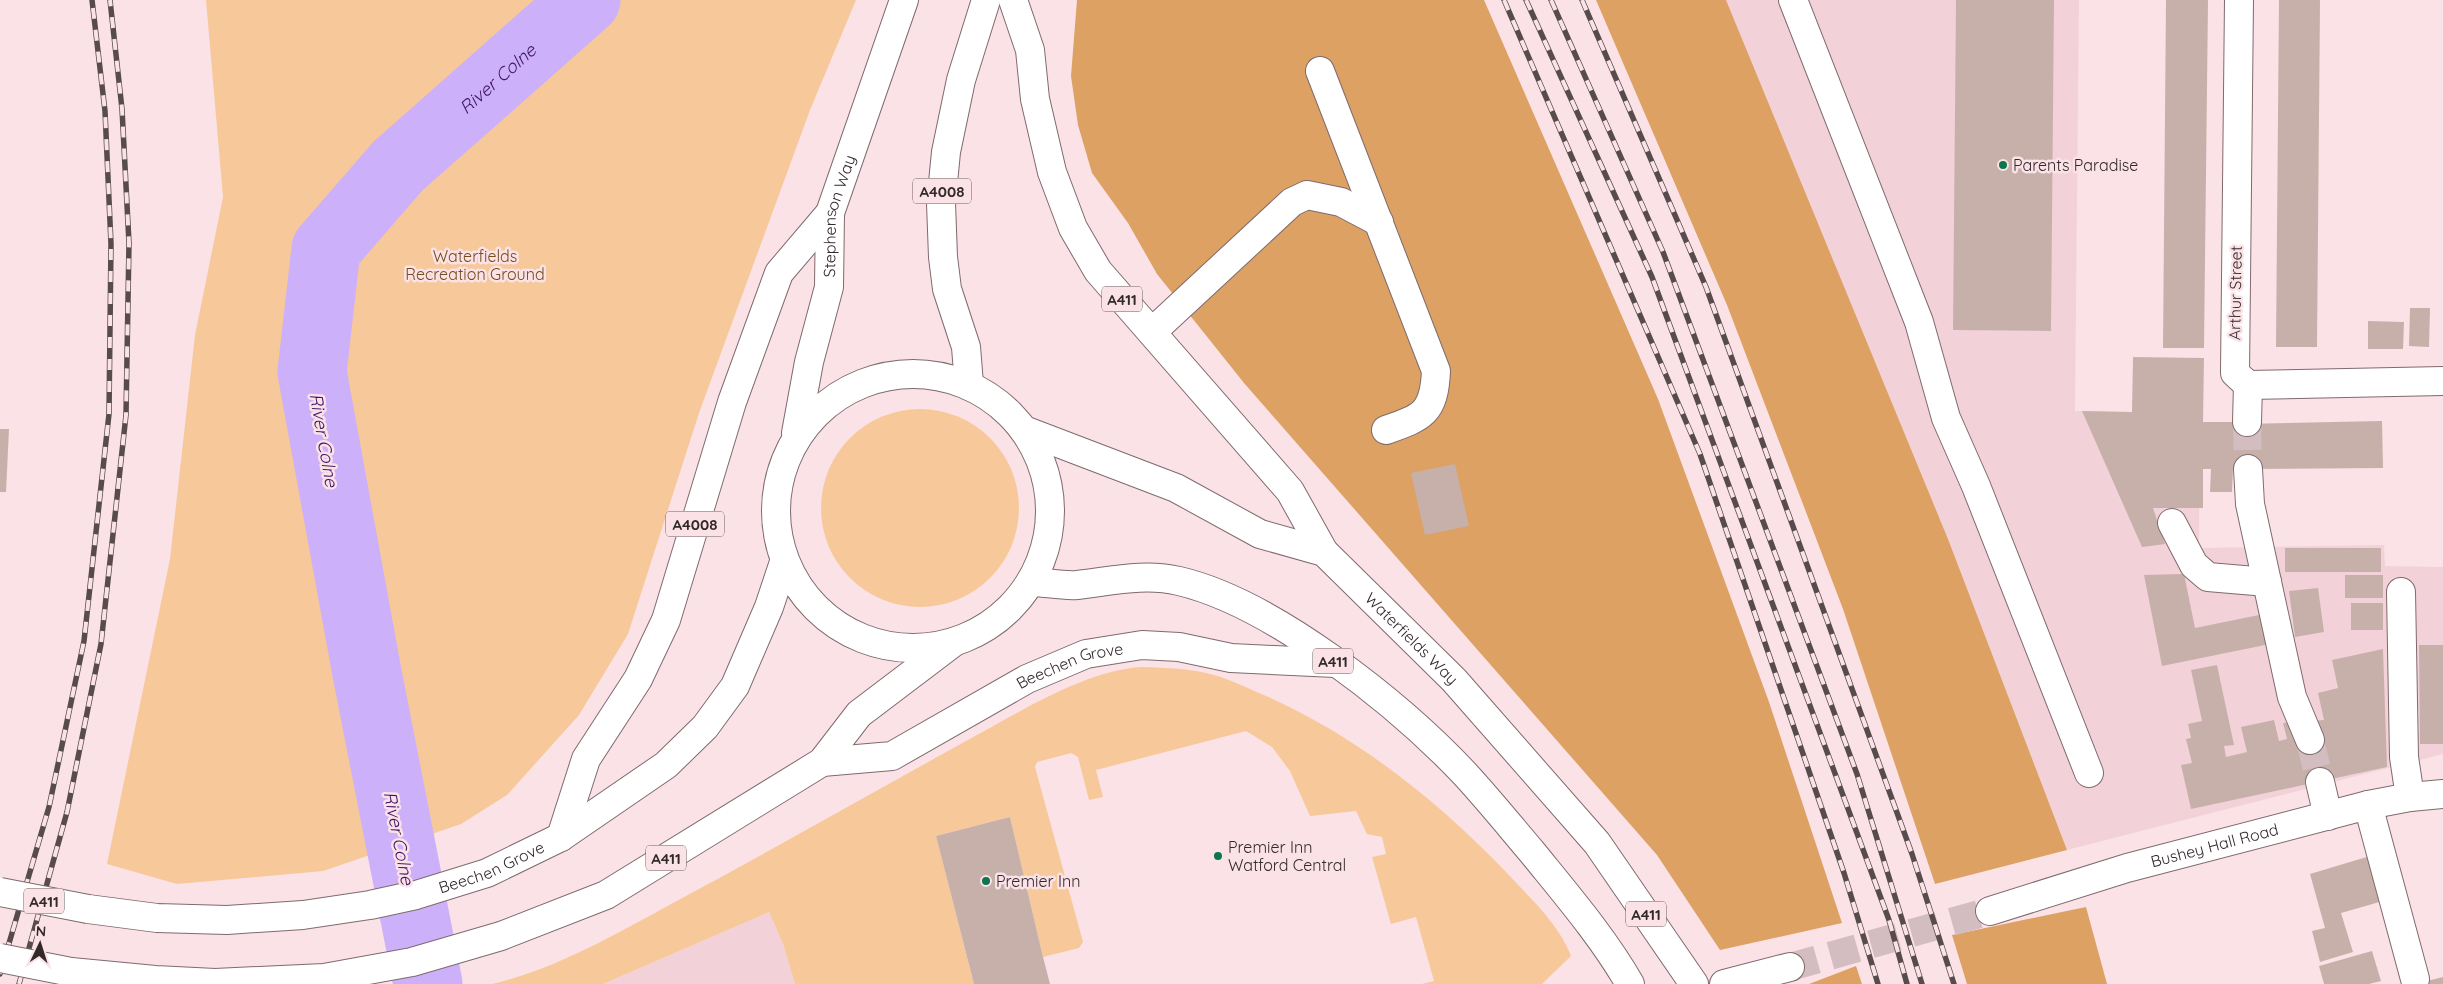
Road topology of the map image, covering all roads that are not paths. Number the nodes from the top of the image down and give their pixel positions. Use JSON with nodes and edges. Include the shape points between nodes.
{"nodes":[{"id":1,"x":904,"y":0,"type":"edge"},
{"id":2,"x":986,"y":0,"type":"edge"},
{"id":3,"x":1013,"y":0,"type":"edge"},
{"id":4,"x":1793,"y":0,"type":"edge"},
{"id":5,"x":2239,"y":0,"type":"edge"},
{"id":6,"x":1320,"y":71,"type":"dead end"},
{"id":7,"x":830,"y":213,"type":"junction"},
{"id":8,"x":1379,"y":222,"type":"junction"},
{"id":9,"x":1152,"y":332,"type":"junction"},
{"id":10,"x":2443,"y":380,"type":"edge"},
{"id":11,"x":969,"y":384,"type":"junction"},
{"id":12,"x":2248,"y":385,"type":"junction"},
{"id":13,"x":2247,"y":422,"type":"tunnel mouth"},
{"id":14,"x":1024,"y":430,"type":"junction"},
{"id":15,"x":1386,"y":430,"type":"dead end"},
{"id":16,"x":796,"y":437,"type":"junction"},
{"id":17,"x":2248,"y":468,"type":"tunnel mouth"},
{"id":18,"x":2172,"y":523,"type":"dead end"},
{"id":19,"x":1324,"y":552,"type":"junction"},
{"id":20,"x":784,"y":562,"type":"junction"},
{"id":21,"x":1035,"y":582,"type":"junction"},
{"id":22,"x":2267,"y":582,"type":"junction"},
{"id":23,"x":2401,"y":592,"type":"dead end"},
{"id":24,"x":954,"y":642,"type":"junction"},
{"id":25,"x":1336,"y":663,"type":"junction"},
{"id":26,"x":2310,"y":740,"type":"tunnel mouth"},
{"id":27,"x":822,"y":762,"type":"junction"},
{"id":28,"x":2090,"y":773,"type":"dead end"},
{"id":29,"x":2320,"y":782,"type":"tunnel mouth"},
{"id":30,"x":2410,"y":797,"type":"junction"},
{"id":31,"x":2442,"y":800,"type":"edge"},
{"id":32,"x":2368,"y":805,"type":"junction"},
{"id":33,"x":2328,"y":816,"type":"junction"},
{"id":34,"x":561,"y":837,"type":"junction"},
{"id":35,"x":0,"y":892,"type":"edge"},
{"id":36,"x":1990,"y":912,"type":"tunnel mouth"},
{"id":37,"x":0,"y":958,"type":"edge"},
{"id":38,"x":1790,"y":967,"type":"tunnel mouth"},
{"id":39,"x":2415,"y":979,"type":"dead end"},
{"id":40,"x":1630,"y":984,"type":"edge"},
{"id":41,"x":1694,"y":984,"type":"edge"},
{"id":42,"x":1724,"y":984,"type":"edge"}],
"edges":[{"from":1,"to":7,"type":"main road","name":"Stephenson Way","number":"A4008"},
{"from":2,"to":11,"type":"main road","number":"A4008","via":[[960,80],[946,152],[941,203],[947,289],[966,347]]},
{"from":3,"to":9,"type":"main road","number":"A411","via":[[1030,50],[1035,99],[1052,172],[1073,228],[1098,271]]},
{"from":4,"to":28,"type":"main road","via":[[1919,322],[1946,418]]},
{"from":5,"to":12,"type":"main road","name":"Arthur Street","via":[[2234,360],[2235,373]]},
{"from":6,"to":8,"type":"main road"},
{"from":7,"to":16,"type":"main road","name":"Stephenson Way","number":"A4008","via":[[829,287],[809,362]]},
{"from":7,"to":34,"type":"main road","number":"A4008","via":[[779,272],[732,402],[666,620],[638,679],[586,759]]},
{"from":8,"to":9,"type":"main road","via":[[1341,202],[1308,195],[1292,202]]},
{"from":8,"to":15,"type":"main road","via":[[1436,370],[1435,391],[1430,405],[1415,420]]},
{"from":9,"to":19,"type":"main road","number":"A411","via":[[1290,491]]},
{"from":10,"to":12,"type":"main road"},
{"from":11,"to":14,"type":"main road"},
{"from":11,"to":16,"type":"main road","via":[[923,374],[873,379],[844,389],[824,401]]},
{"from":12,"to":13,"type":"main road"},
{"from":14,"to":19,"type":"main road","name":"Waterfields Way","number":"A411","via":[[1176,488],[1260,534]]},
{"from":14,"to":21,"type":"main road","via":[[1039,456],[1050,506],[1044,551]]},
{"from":16,"to":20,"type":"main road","via":[[785,459],[778,487],[775,521]]},
{"from":17,"to":22,"type":"main road","via":[[2250,504]]},
{"from":18,"to":22,"type":"main road","via":[[2194,565],[2208,577]]},
{"from":19,"to":41,"type":"main road","name":"Waterfields Way","number":"A411","via":[[1454,680],[1598,843]]},
{"from":20,"to":24,"type":"main road","via":[[816,609],[854,636],[897,648]]},
{"from":20,"to":34,"type":"main road","name":"Beechen Grove","via":[[769,607],[735,686],[705,727],[666,765]]},
{"from":21,"to":24,"type":"main road","via":[[1020,604],[986,630]]},
{"from":21,"to":25,"type":"main road","number":"A411","via":[[1076,585],[1146,577],[1178,581],[1210,590],[1256,611]]},
{"from":22,"to":26,"type":"main road","via":[[2292,697]]},
{"from":23,"to":30,"type":"main road","via":[[2404,756]]},
{"from":24,"to":27,"type":"main road","name":"Beechen Grove","number":"A411","via":[[859,714]]},
{"from":25,"to":27,"type":"main road","name":"Beechen Grove","number":"A411","via":[[1230,658],[1179,647],[1142,645],[1086,654],[1027,679],[892,756]]},
{"from":25,"to":40,"type":"main road","number":"A411","via":[[1395,709],[1465,773],[1559,884]]},
{"from":27,"to":37,"type":"main road","name":"Beechen Grove","number":"A411","bridge":true,"via":[[606,895],[501,936],[412,962],[324,978],[215,983],[72,972]]},
{"from":29,"to":33,"type":"main road"},
{"from":30,"to":31,"type":"main road","name":"Bushey Hall Road"},
{"from":30,"to":32,"type":"main road","name":"Bushey Hall Road"},
{"from":32,"to":33,"type":"main road","name":"Bushey Hall Road"},
{"from":32,"to":39,"type":"main road"},
{"from":33,"to":36,"type":"main road","name":"Bushey Hall Road","via":[[2127,868]]},
{"from":34,"to":35,"type":"main road","name":"Beechen Grove","number":"A411","bridge":true,"via":[[487,873],[416,895],[303,915],[227,920],[156,918]]},
{"from":38,"to":42,"type":"main road"}]}
